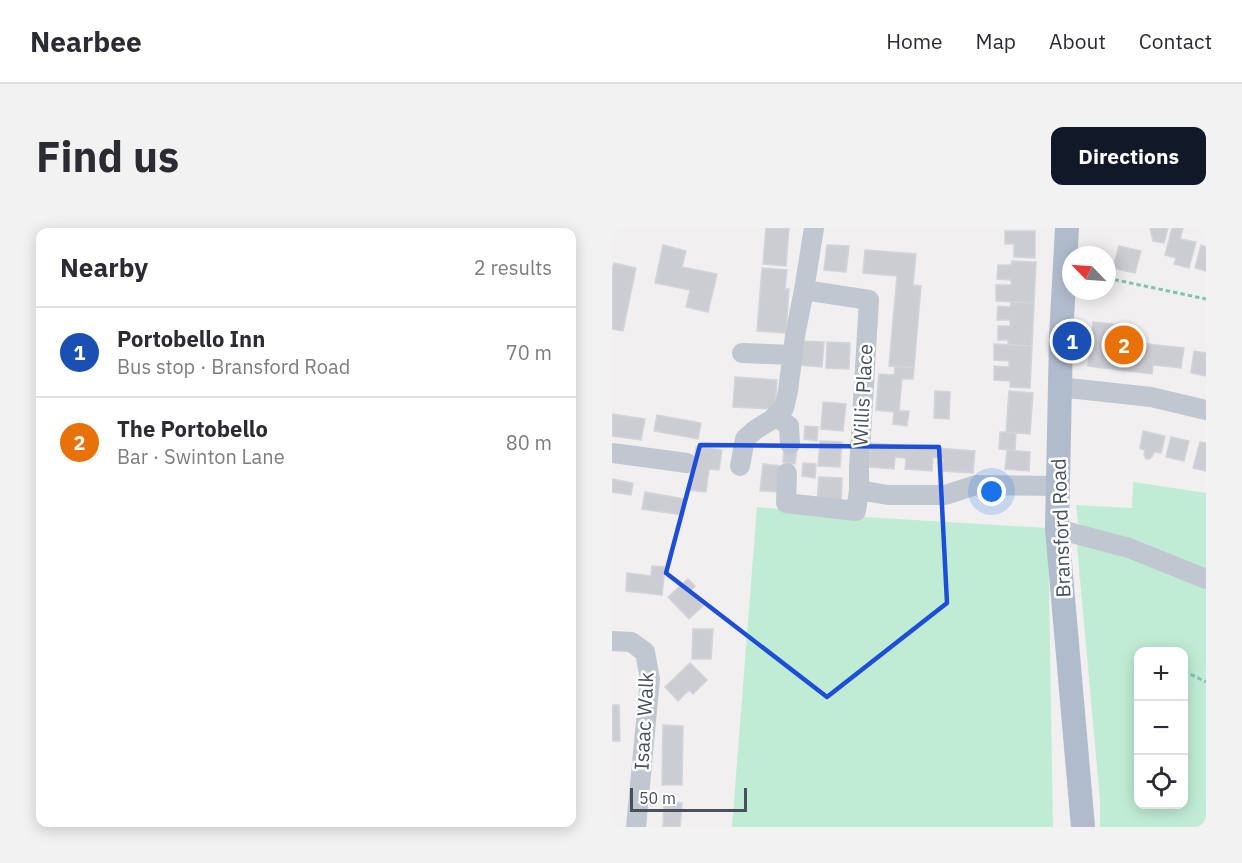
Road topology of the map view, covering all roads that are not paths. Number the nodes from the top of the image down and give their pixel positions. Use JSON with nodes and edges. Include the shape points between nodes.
{"nodes":[{"id":1,"x":814,"y":228,"type":"edge"},
{"id":2,"x":1067,"y":228,"type":"edge"},
{"id":3,"x":804,"y":290,"type":"junction"},
{"id":4,"x":742,"y":353,"type":"dead end"},
{"id":5,"x":792,"y":356,"type":"junction"},
{"id":6,"x":1059,"y":387,"type":"junction"},
{"id":7,"x":1206,"y":410,"type":"edge"},
{"id":8,"x":776,"y":416,"type":"junction"},
{"id":9,"x":790,"y":444,"type":"dead end"},
{"id":10,"x":612,"y":453,"type":"edge"},
{"id":11,"x":687,"y":463,"type":"dead end"},
{"id":12,"x":740,"y":466,"type":"dead end"},
{"id":13,"x":787,"y":473,"type":"dead end"},
{"id":14,"x":1058,"y":486,"type":"junction"},
{"id":15,"x":859,"y":490,"type":"junction"},
{"id":16,"x":1058,"y":529,"type":"junction"},
{"id":17,"x":1206,"y":579,"type":"edge"},
{"id":18,"x":612,"y":641,"type":"edge"},
{"id":19,"x":636,"y":827,"type":"edge"},
{"id":20,"x":1083,"y":827,"type":"edge"}],
"edges":[{"from":1,"to":3,"type":"street"},
{"from":2,"to":6,"type":"main road","name":"Bransford Road"},
{"from":3,"to":5,"type":"street"},
{"from":3,"to":15,"type":"street","name":"Willis Place","via":[[869,300]]},
{"from":4,"to":5,"type":"street"},
{"from":5,"to":8,"type":"street","via":[[784,408]]},
{"from":6,"to":7,"type":"street","via":[[1151,397]]},
{"from":6,"to":14,"type":"main road","name":"Bransford Road"},
{"from":8,"to":9,"type":"street","via":[[789,426]]},
{"from":8,"to":12,"type":"street","via":[[745,439]]},
{"from":10,"to":11,"type":"street"},
{"from":13,"to":15,"type":"street","name":"Willis Place","via":[[786,503],[856,511]]},
{"from":14,"to":15,"type":"street","via":[[976,485],[945,495],[888,495]]},
{"from":14,"to":16,"type":"main road","name":"Bransford Road"},
{"from":16,"to":17,"type":"street","via":[[1129,548]]},
{"from":16,"to":20,"type":"main road","name":"Bransford Road"},
{"from":18,"to":19,"type":"street","name":"Isaac Walk","via":[[632,642],[645,652],[650,679]]}]}
